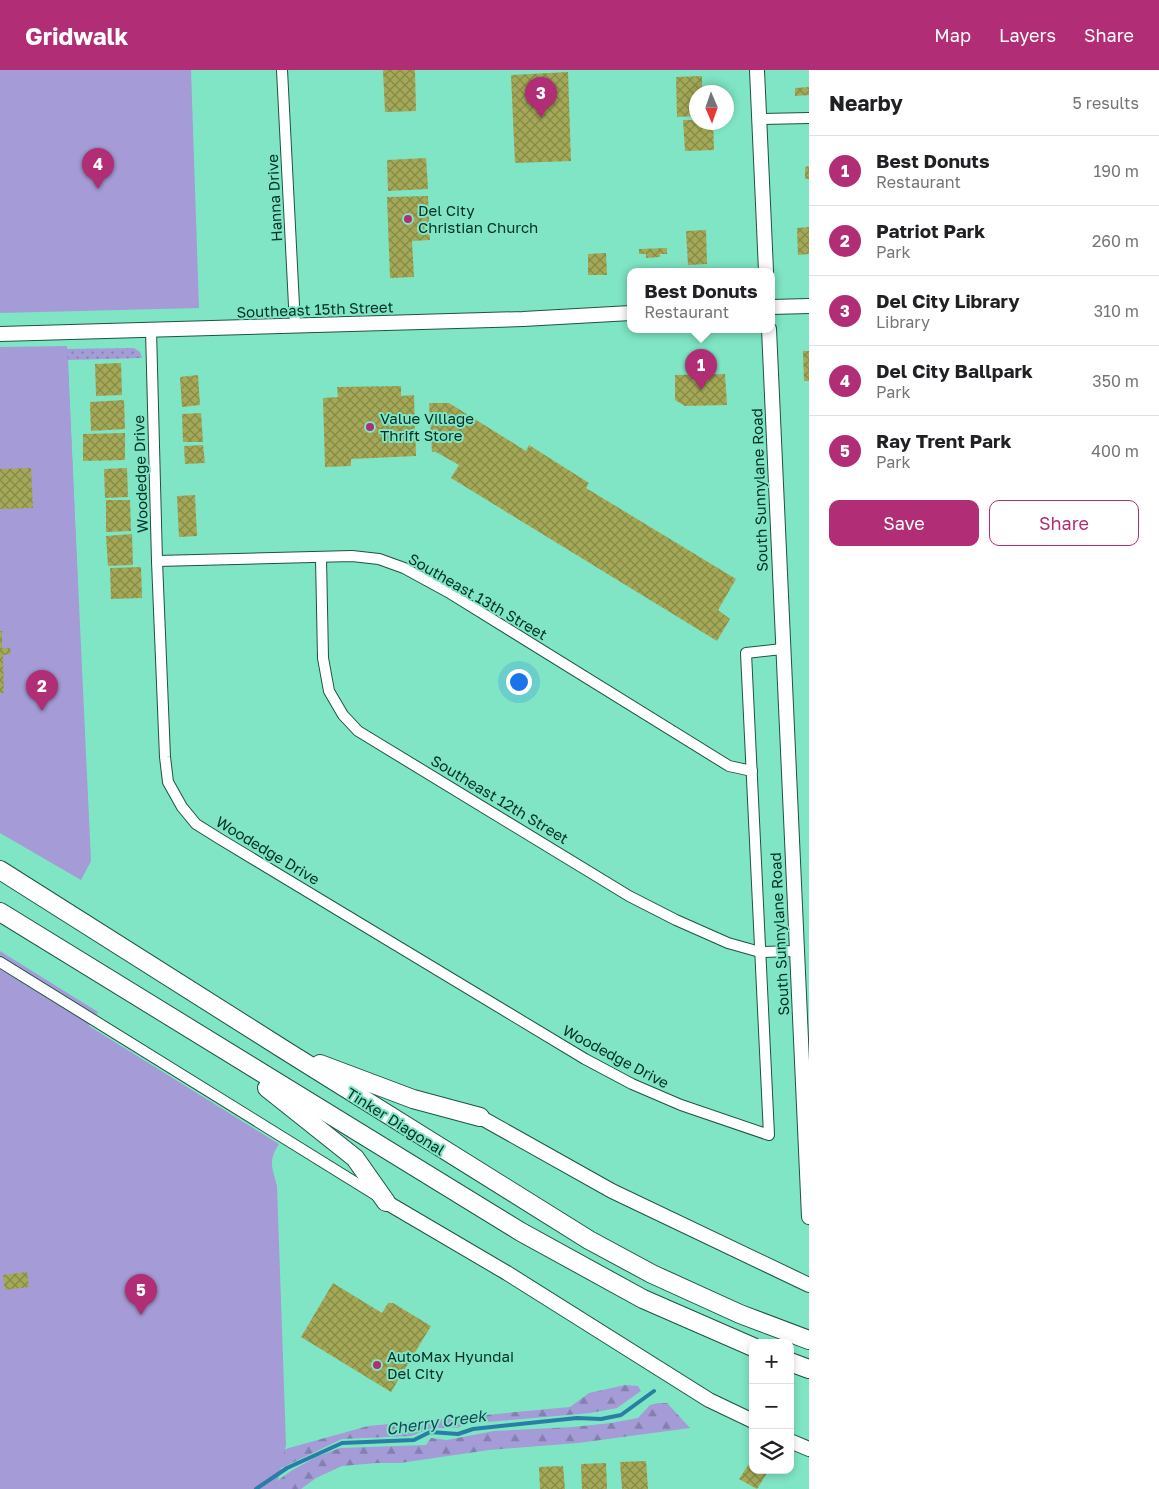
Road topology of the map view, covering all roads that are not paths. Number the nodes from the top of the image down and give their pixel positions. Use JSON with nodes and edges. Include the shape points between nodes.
{"nodes":[{"id":1,"x":282,"y":70,"type":"edge"},
{"id":2,"x":757,"y":70,"type":"edge"},
{"id":3,"x":809,"y":118,"type":"edge"},
{"id":4,"x":759,"y":119,"type":"junction"},
{"id":5,"x":766,"y":268,"type":"edge"},
{"id":6,"x":809,"y":306,"type":"edge"},
{"id":7,"x":775,"y":307,"type":"edge"},
{"id":8,"x":627,"y":313,"type":"edge"},
{"id":9,"x":295,"y":325,"type":"junction"},
{"id":10,"x":151,"y":330,"type":"junction"},
{"id":11,"x":769,"y":333,"type":"edge"},
{"id":12,"x":0,"y":334,"type":"edge"},
{"id":13,"x":321,"y":558,"type":"junction"},
{"id":14,"x":157,"y":561,"type":"junction"},
{"id":15,"x":782,"y":649,"type":"junction"},
{"id":16,"x":752,"y":771,"type":"junction"},
{"id":17,"x":0,"y":870,"type":"edge"},
{"id":18,"x":0,"y":912,"type":"edge"},
{"id":19,"x":796,"y":951,"type":"junction"},
{"id":20,"x":760,"y":952,"type":"junction"},
{"id":21,"x":0,"y":962,"type":"edge"},
{"id":22,"x":212,"y":1044,"type":"junction"},
{"id":23,"x":283,"y":1049,"type":"junction"},
{"id":24,"x":480,"y":1117,"type":"joint"},
{"id":25,"x":769,"y":1135,"type":"joint"},
{"id":26,"x":386,"y":1202,"type":"junction"},
{"id":27,"x":809,"y":1217,"type":"edge"},
{"id":28,"x":809,"y":1285,"type":"edge"},
{"id":29,"x":809,"y":1340,"type":"edge"},
{"id":30,"x":749,"y":1345,"type":"edge"},
{"id":31,"x":794,"y":1363,"type":"edge"},
{"id":32,"x":809,"y":1368,"type":"edge"},
{"id":33,"x":749,"y":1419,"type":"edge"},
{"id":34,"x":794,"y":1442,"type":"edge"},
{"id":35,"x":809,"y":1449,"type":"edge"}],
"edges":[{"from":1,"to":9,"type":"street","name":"Hanna Drive"},
{"from":2,"to":4,"type":"main road"},
{"from":3,"to":4,"type":"street"},
{"from":4,"to":5,"type":"main road"},
{"from":6,"to":7,"type":"main road"},
{"from":8,"to":9,"type":"main road","name":"Southeast 15th Street"},
{"from":9,"to":10,"type":"main road","name":"Southeast 15th Street"},
{"from":10,"to":12,"type":"main road","name":"Southeast 15th Street"},
{"from":10,"to":14,"type":"street","name":"Woodedge Drive"},
{"from":11,"to":15,"type":"main road","name":"South Sunnylane Road"},
{"from":13,"to":14,"type":"street","name":"Southeast 13th Street"},
{"from":13,"to":16,"type":"street","name":"Southeast 13th Street","via":[[352,556],[380,559],[404,568],[729,766]]},
{"from":13,"to":20,"type":"street","name":"Southeast 12th Street","via":[[323,658],[329,691],[343,715],[358,731],[629,896],[728,943]]},
{"from":14,"to":25,"type":"street","name":"Woodedge Drive","via":[[168,782],[196,824],[585,1059],[681,1105]]},
{"from":15,"to":16,"type":"street","name":"South Sunnylane Road","via":[[746,653]]},
{"from":15,"to":19,"type":"main road","name":"South Sunnylane Road"},
{"from":16,"to":20,"type":"street","name":"South Sunnylane Road"},
{"from":17,"to":23,"type":"highway","name":"Tinker Diagonal"},
{"from":18,"to":22,"type":"highway","name":"Tinker Diagonal"},
{"from":19,"to":20,"type":"street","name":"Southeast 12th Street"},
{"from":19,"to":27,"type":"main road","name":"South Sunnylane Road"},
{"from":20,"to":25,"type":"street","name":"South Sunnylane Road"},
{"from":21,"to":26,"type":"street"},
{"from":22,"to":26,"type":"highway","via":[[355,1158]]},
{"from":22,"to":30,"type":"highway","name":"Tinker Diagonal","via":[[573,1262],[644,1299]]},
{"from":23,"to":24,"type":"highway","via":[[413,1100]]},
{"from":23,"to":29,"type":"highway","name":"Tinker Diagonal","via":[[589,1240],[652,1274],[740,1314]]},
{"from":24,"to":28,"type":"main road","via":[[612,1190]]},
{"from":26,"to":33,"type":"main road","via":[[709,1400]]},
{"from":31,"to":32,"type":"highway"},
{"from":34,"to":35,"type":"main road"}]}
